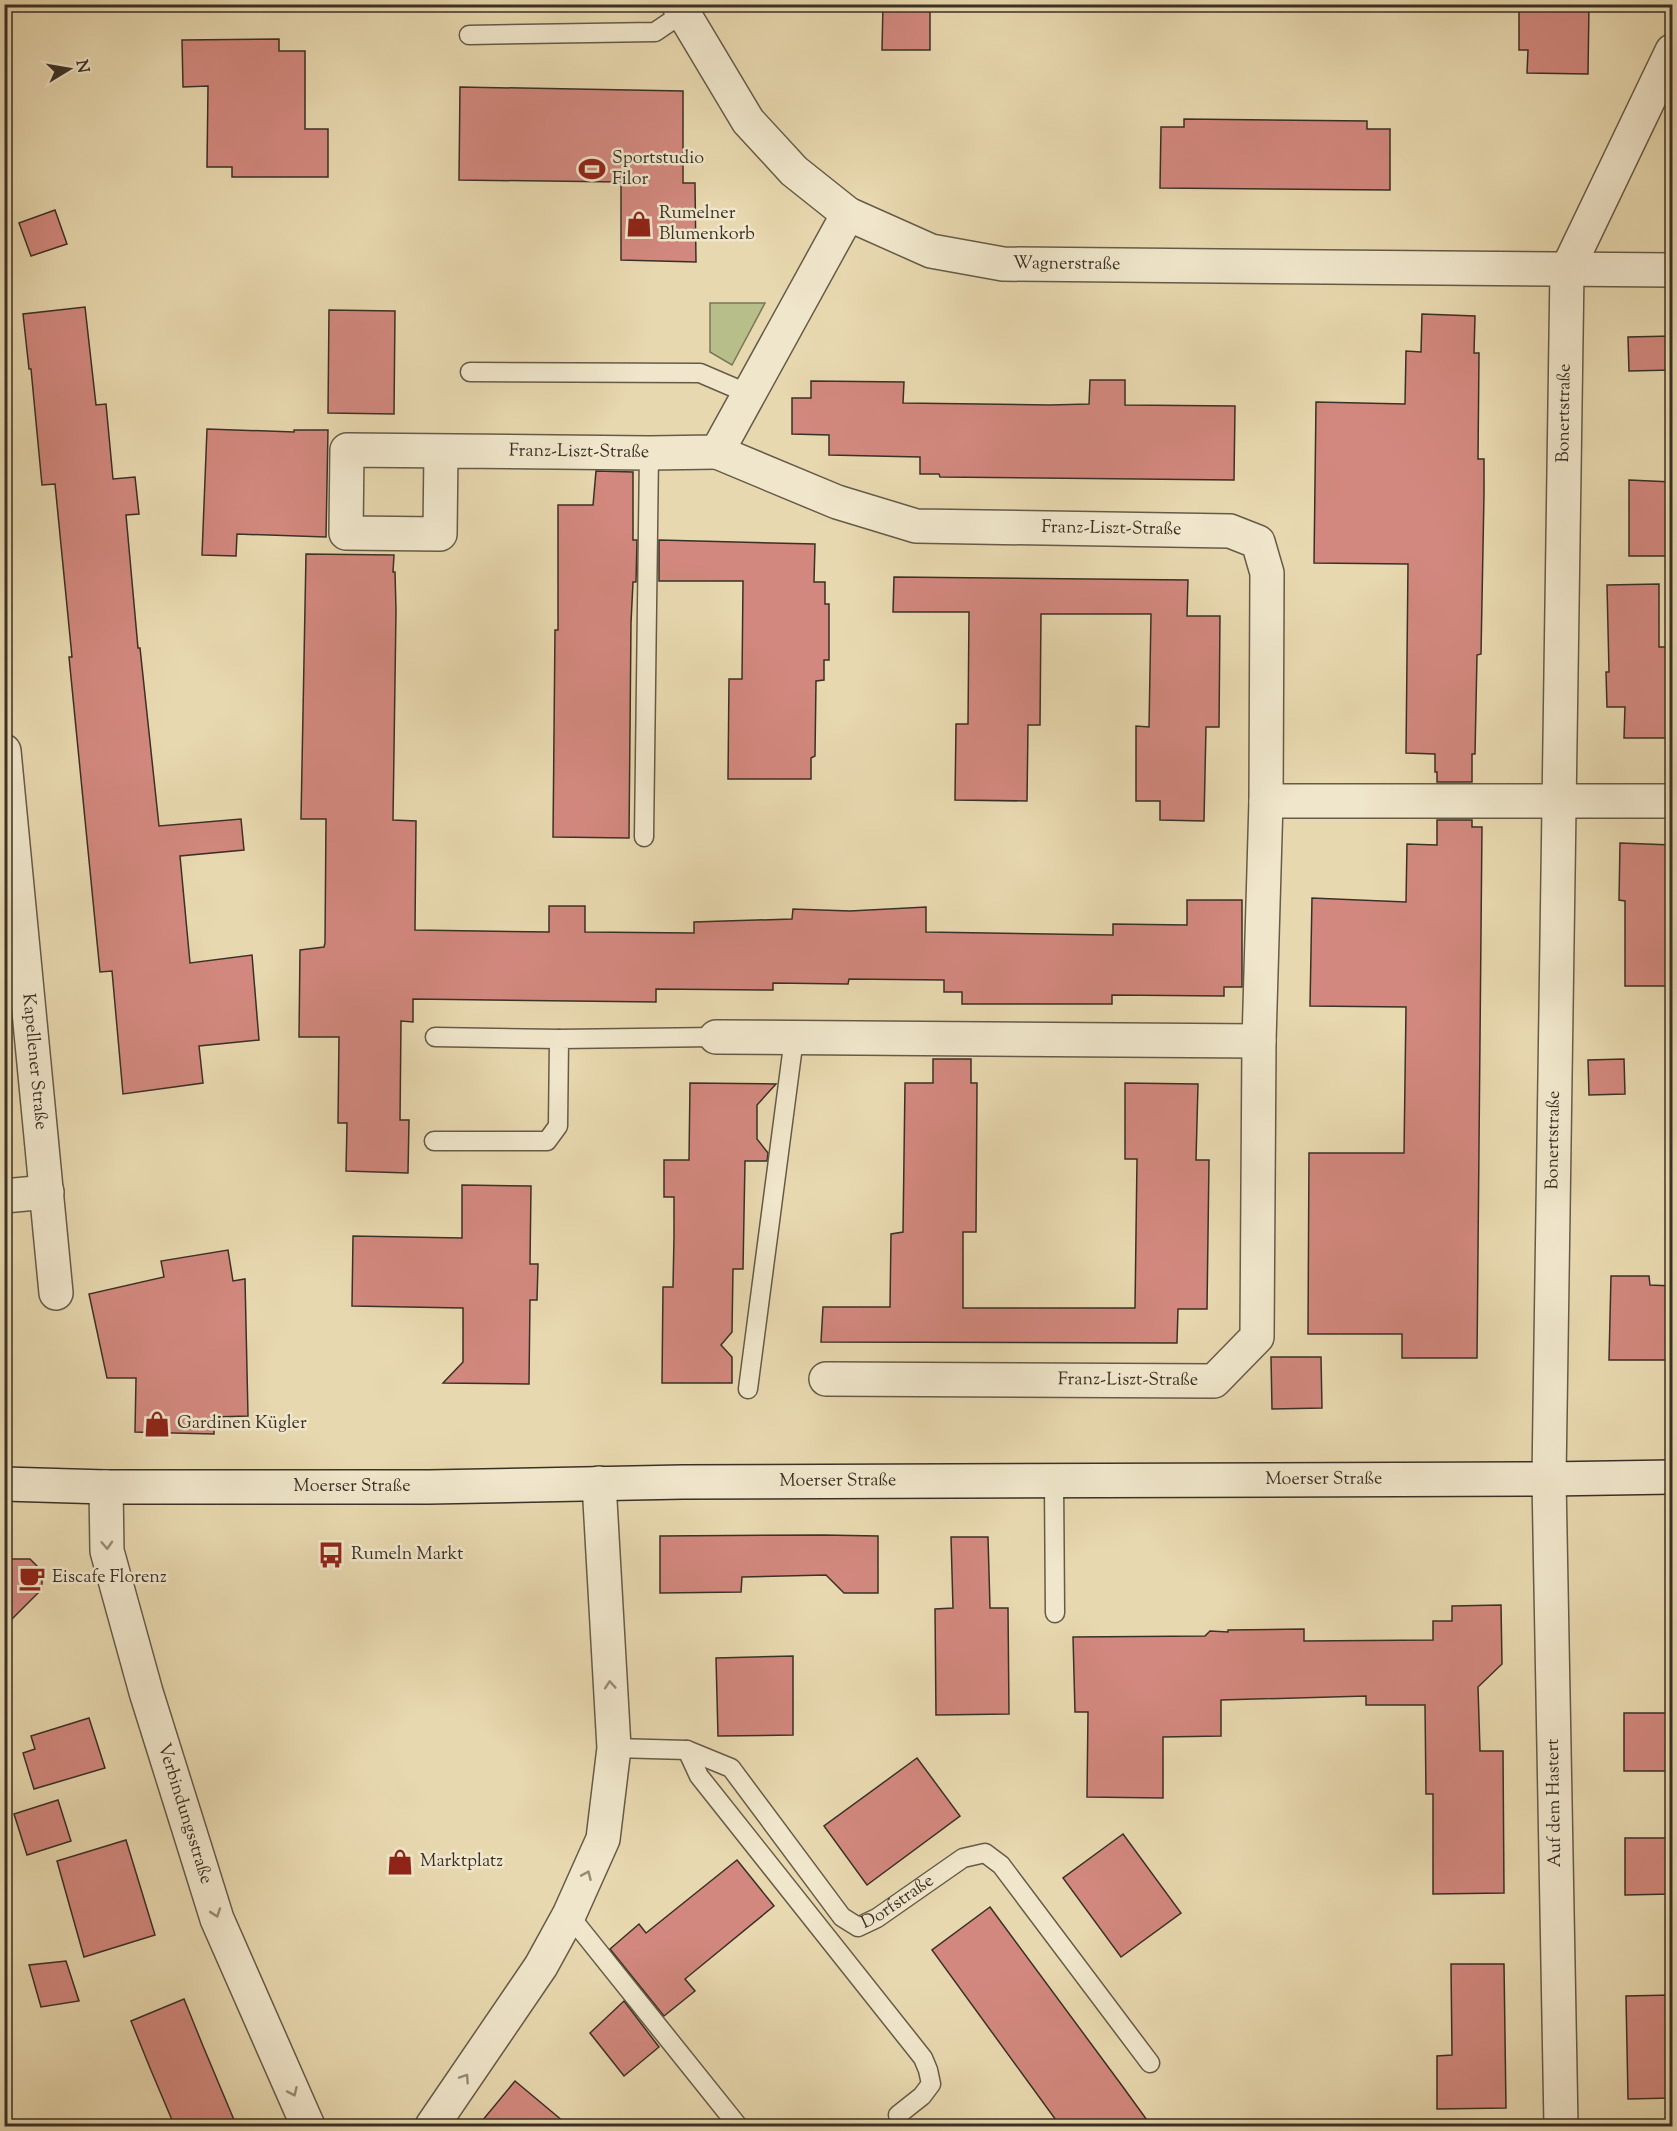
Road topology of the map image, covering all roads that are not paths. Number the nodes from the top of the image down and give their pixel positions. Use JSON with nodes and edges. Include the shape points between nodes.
{"nodes":[{"id":1,"x":680,"y":9,"type":"edge"},
{"id":2,"x":469,"y":35,"type":"dead end"},
{"id":3,"x":1672,"y":51,"type":"edge"},
{"id":4,"x":848,"y":214,"type":"junction"},
{"id":5,"x":1567,"y":270,"type":"junction"},
{"id":6,"x":1672,"y":270,"type":"edge"},
{"id":7,"x":470,"y":372,"type":"dead end"},
{"id":8,"x":749,"y":394,"type":"junction"},
{"id":9,"x":441,"y":451,"type":"dead end"},
{"id":10,"x":717,"y":452,"type":"junction"},
{"id":11,"x":649,"y":453,"type":"junction"},
{"id":12,"x":4,"y":751,"type":"edge"},
{"id":13,"x":1266,"y":801,"type":"junction"},
{"id":14,"x":1560,"y":801,"type":"junction"},
{"id":15,"x":1672,"y":801,"type":"edge"},
{"id":16,"x":644,"y":837,"type":"dead end"},
{"id":17,"x":435,"y":1037,"type":"dead end"},
{"id":18,"x":716,"y":1037,"type":"joint"},
{"id":19,"x":794,"y":1038,"type":"junction"},
{"id":20,"x":559,"y":1039,"type":"junction"},
{"id":21,"x":1259,"y":1041,"type":"junction"},
{"id":22,"x":434,"y":1141,"type":"dead end"},
{"id":23,"x":46,"y":1192,"type":"junction"},
{"id":24,"x":4,"y":1196,"type":"edge"},
{"id":25,"x":56,"y":1293,"type":"dead end"},
{"id":26,"x":826,"y":1379,"type":"dead end"},
{"id":27,"x":748,"y":1389,"type":"dead end"},
{"id":28,"x":1672,"y":1477,"type":"edge"},
{"id":29,"x":1549,"y":1479,"type":"junction"},
{"id":30,"x":1053,"y":1481,"type":"junction"},
{"id":31,"x":599,"y":1483,"type":"junction"},
{"id":32,"x":4,"y":1484,"type":"edge"},
{"id":33,"x":106,"y":1487,"type":"junction"},
{"id":34,"x":1055,"y":1613,"type":"dead end"},
{"id":35,"x":614,"y":1748,"type":"junction"},
{"id":36,"x":687,"y":1750,"type":"junction"},
{"id":37,"x":570,"y":1915,"type":"junction"},
{"id":38,"x":1150,"y":2063,"type":"dead end"},
{"id":39,"x":898,"y":2115,"type":"dead end"},
{"id":40,"x":308,"y":2127,"type":"edge"},
{"id":41,"x":432,"y":2127,"type":"edge"},
{"id":42,"x":738,"y":2127,"type":"edge"},
{"id":43,"x":1561,"y":2127,"type":"edge"}],
"edges":[{"from":1,"to":2,"type":"lane","via":[[655,32]]},
{"from":1,"to":4,"type":"street","name":"Wagnerstraße","via":[[748,121],[794,171]]},
{"from":3,"to":5,"type":"street","name":"Bonertstraße"},
{"from":4,"to":5,"type":"street","name":"Wagnerstraße","via":[[932,251],[1003,264]]},
{"from":4,"to":8,"type":"street"},
{"from":5,"to":6,"type":"street","name":"Wagnerstraße"},
{"from":5,"to":14,"type":"street","name":"Bonertstraße"},
{"from":7,"to":8,"type":"lane","via":[[700,373]]},
{"from":8,"to":10,"type":"street"},
{"from":9,"to":11,"type":"street","name":"Franz-Liszt-Straße"},
{"from":10,"to":11,"type":"street","name":"Franz-Liszt-Straße"},
{"from":10,"to":13,"type":"street","name":"Franz-Liszt-Straße","via":[[837,502],[916,526],[1230,531],[1258,542],[1267,573]]},
{"from":11,"to":16,"type":"lane"},
{"from":12,"to":23,"type":"street","name":"Kapellener Straße"},
{"from":13,"to":14,"type":"street"},
{"from":13,"to":21,"type":"street","name":"Franz-Liszt-Straße"},
{"from":14,"to":15,"type":"street"},
{"from":14,"to":29,"type":"street","name":"Bonertstraße"},
{"from":17,"to":20,"type":"lane"},
{"from":18,"to":19,"type":"street"},
{"from":18,"to":20,"type":"lane"},
{"from":19,"to":21,"type":"street"},
{"from":19,"to":27,"type":"lane"},
{"from":20,"to":22,"type":"lane","via":[[558,1126],[547,1141]]},
{"from":21,"to":26,"type":"street","name":"Franz-Liszt-Straße","via":[[1257,1337],[1214,1381]]},
{"from":23,"to":24,"type":"street"},
{"from":23,"to":25,"type":"street","name":"Kapellener Straße"},
{"from":28,"to":29,"type":"street","name":"Moerser Straße"},
{"from":29,"to":30,"type":"street","name":"Moerser Straße"},
{"from":29,"to":43,"type":"street","name":"Auf dem Hastert"},
{"from":30,"to":31,"type":"street","name":"Moerser Straße"},
{"from":30,"to":34,"type":"lane"},
{"from":31,"to":33,"type":"street","name":"Moerser Straße"},
{"from":35,"to":31,"type":"street","one_way":true},
{"from":32,"to":33,"type":"street","name":"Moerser Straße"},
{"from":33,"to":40,"type":"street","name":"Verbindungsstraße","one_way":true,"via":[[106,1551],[217,1919]]},
{"from":35,"to":36,"type":"lane","name":"Dorfstraße"},
{"from":37,"to":35,"type":"street","one_way":true,"via":[[603,1839]]},
{"from":36,"to":38,"type":"lane","name":"Dorfstraße","via":[[731,1768],[842,1917],[858,1927],[963,1858],[985,1853],[1001,1865]]},
{"from":36,"to":39,"type":"lane","via":[[699,1776],[922,2058],[931,2084]]},
{"from":41,"to":37,"type":"street","one_way":true,"via":[[541,1966]]},
{"from":37,"to":42,"type":"lane"}]}
